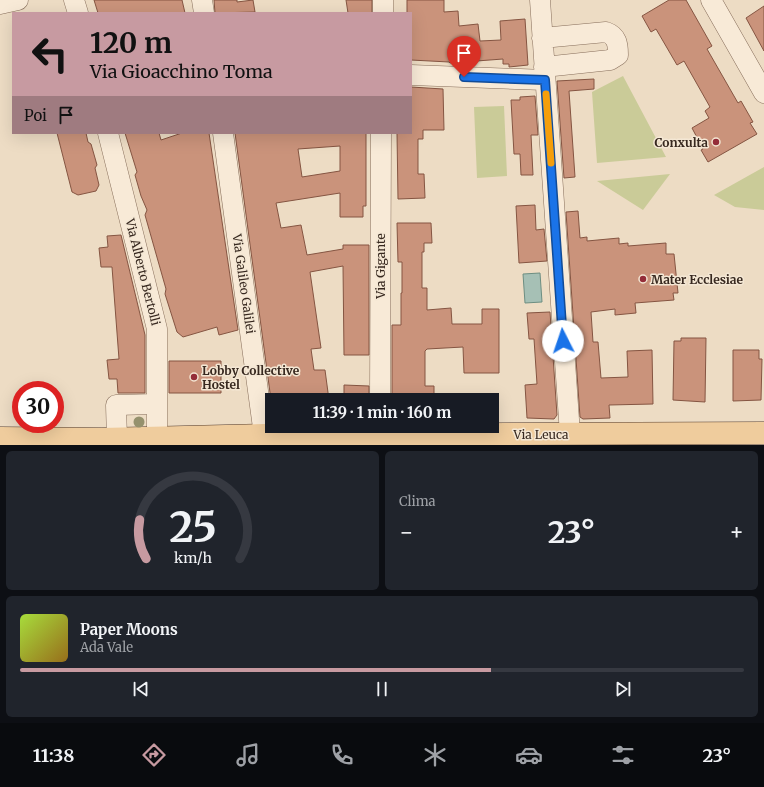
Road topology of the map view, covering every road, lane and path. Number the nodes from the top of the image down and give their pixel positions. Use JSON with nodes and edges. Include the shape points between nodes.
{"nodes":[{"id":1,"x":18,"y":0,"type":"edge"},
{"id":2,"x":74,"y":0,"type":"edge"},
{"id":3,"x":202,"y":0,"type":"edge"},
{"id":4,"x":383,"y":0,"type":"edge"},
{"id":5,"x":540,"y":0,"type":"edge"},
{"id":6,"x":711,"y":0,"type":"edge"},
{"id":7,"x":0,"y":4,"type":"edge"},
{"id":8,"x":78,"y":12,"type":"edge"},
{"id":9,"x":204,"y":12,"type":"edge"},
{"id":10,"x":383,"y":12,"type":"edge"},
{"id":11,"x":542,"y":38,"type":"junction"},
{"id":12,"x":544,"y":73,"type":"junction"},
{"id":13,"x":412,"y":76,"type":"edge"},
{"id":14,"x":764,"y":93,"type":"edge"},
{"id":15,"x":108,"y":134,"type":"edge"},
{"id":16,"x":223,"y":134,"type":"edge"},
{"id":17,"x":381,"y":134,"type":"edge"},
{"id":18,"x":380,"y":393,"type":"edge"},
{"id":19,"x":156,"y":404,"type":"junction"},
{"id":20,"x":764,"y":433,"type":"edge"},
{"id":21,"x":570,"y":434,"type":"junction"},
{"id":22,"x":264,"y":435,"type":"junction"},
{"id":23,"x":378,"y":435,"type":"edge"},
{"id":24,"x":0,"y":438,"type":"edge"},
{"id":25,"x":157,"y":438,"type":"junction"},
{"id":26,"x":646,"y":439,"type":"edge"},
{"id":27,"x":523,"y":440,"type":"edge"},
{"id":28,"x":106,"y":441,"type":"edge"},
{"id":29,"x":218,"y":441,"type":"edge"},
{"id":30,"x":30,"y":442,"type":"edge"}],
"edges":[{"from":1,"to":7,"type":"street"},
{"from":2,"to":8,"type":"street"},
{"from":3,"to":9,"type":"street"},
{"from":4,"to":10,"type":"street"},
{"from":5,"to":11,"type":"street"},
{"from":6,"to":14,"type":"street"},
{"from":11,"to":12,"type":"street"},
{"from":11,"to":12,"type":"street","via":[[606,32],[618,42],[618,54],[610,60]]},
{"from":12,"to":13,"type":"street"},
{"from":12,"to":21,"type":"street"},
{"from":15,"to":19,"type":"street","name":"Via Alberto Bertolli","via":[[157,329]]},
{"from":16,"to":22,"type":"street","name":"Via Galileo Galilei"},
{"from":17,"to":18,"type":"street","name":"Via Gigante"},
{"from":19,"to":25,"type":"street","name":"Via Alberto Bertolli"},
{"from":19,"to":28,"type":"street","via":[[116,405]]},
{"from":20,"to":26,"type":"main road","name":"Via Leuca"},
{"from":21,"to":26,"type":"main road","name":"Via Leuca"},
{"from":21,"to":27,"type":"main road","name":"Via Leuca"},
{"from":22,"to":23,"type":"main road","name":"Via Leuca"},
{"from":22,"to":29,"type":"main road","name":"Via Leuca"},
{"from":23,"to":27,"type":"main road","name":"Via Leuca"},
{"from":24,"to":30,"type":"main road","name":"Via Leuca"},
{"from":25,"to":28,"type":"main road","name":"Via Leuca"},
{"from":25,"to":29,"type":"main road","name":"Via Leuca"},
{"from":28,"to":30,"type":"main road","name":"Via Leuca"}]}
